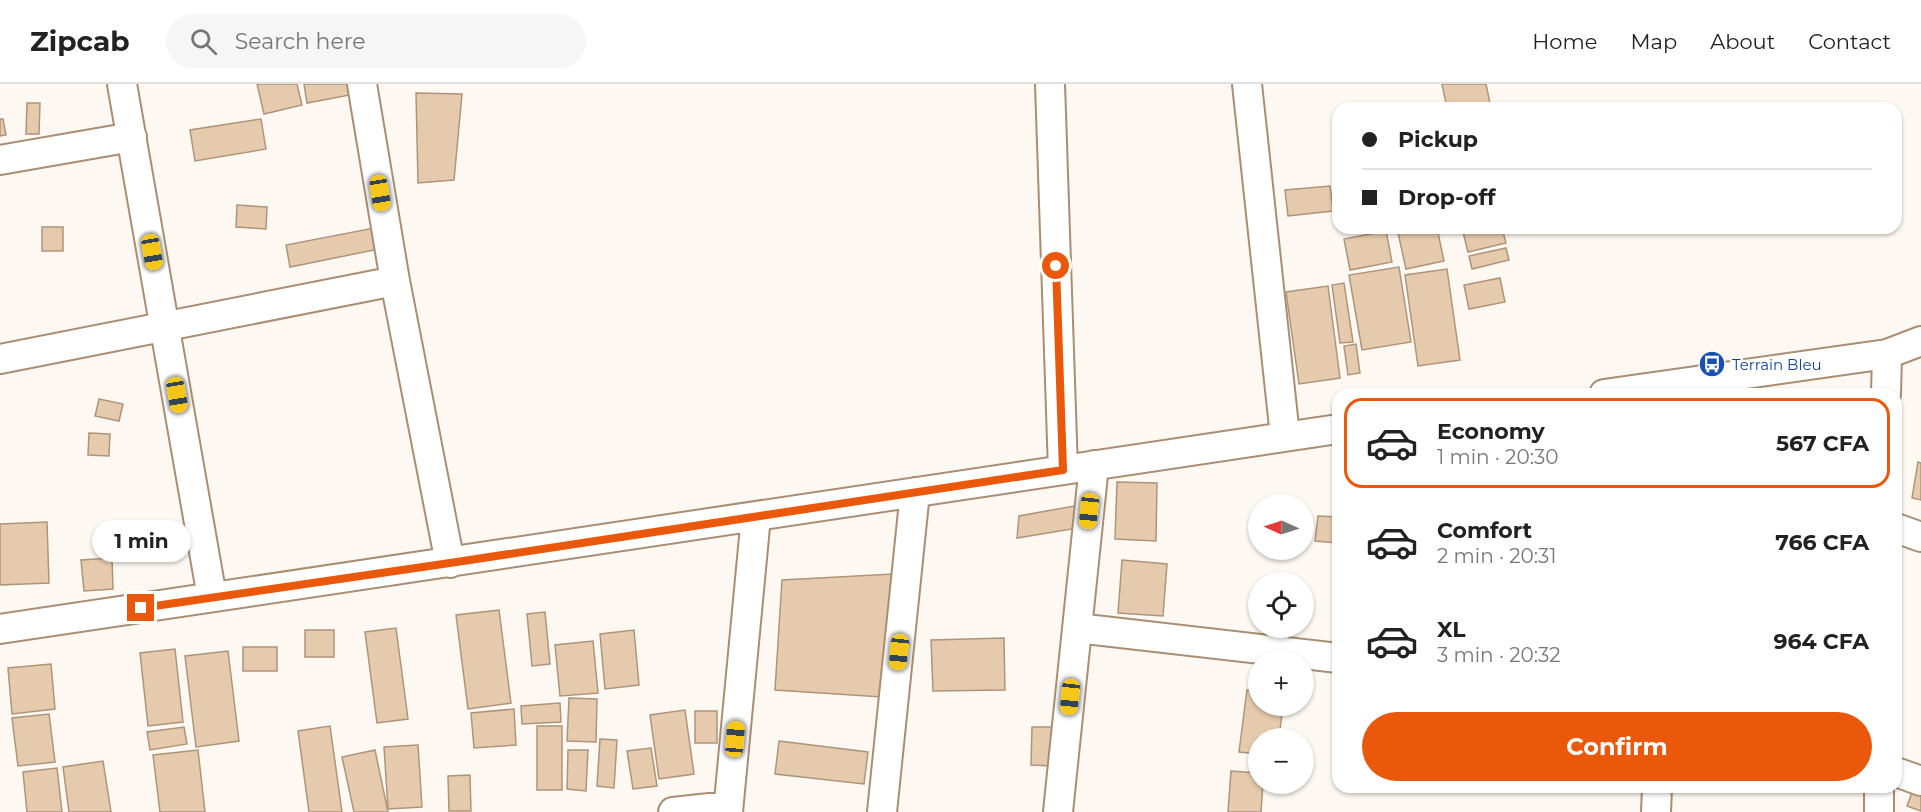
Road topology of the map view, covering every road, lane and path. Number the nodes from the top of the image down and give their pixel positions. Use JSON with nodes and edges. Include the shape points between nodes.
{"nodes":[{"id":1,"x":123,"y":84,"type":"edge"},
{"id":2,"x":362,"y":84,"type":"edge"},
{"id":3,"x":1050,"y":84,"type":"edge"},
{"id":4,"x":1247,"y":84,"type":"edge"},
{"id":5,"x":132,"y":137,"type":"junction"},
{"id":6,"x":0,"y":160,"type":"edge"},
{"id":7,"x":395,"y":280,"type":"junction"},
{"id":8,"x":165,"y":327,"type":"junction"},
{"id":9,"x":1921,"y":341,"type":"edge"},
{"id":10,"x":1887,"y":354,"type":"junction"},
{"id":11,"x":0,"y":359,"type":"edge"},
{"id":12,"x":1680,"y":388,"type":"edge"},
{"id":13,"x":1886,"y":388,"type":"edge"},
{"id":14,"x":1332,"y":430,"type":"edge"},
{"id":15,"x":1285,"y":436,"type":"junction"},
{"id":16,"x":1094,"y":465,"type":"junction"},
{"id":17,"x":1063,"y":470,"type":"junction"},
{"id":18,"x":915,"y":492,"type":"junction"},
{"id":19,"x":756,"y":516,"type":"junction"},
{"id":20,"x":1902,"y":530,"type":"edge"},
{"id":21,"x":1921,"y":537,"type":"edge"},
{"id":22,"x":450,"y":563,"type":"junction"},
{"id":23,"x":212,"y":597,"type":"junction"},
{"id":24,"x":1077,"y":628,"type":"junction"},
{"id":25,"x":0,"y":629,"type":"edge"},
{"id":26,"x":1332,"y":657,"type":"edge"},
{"id":27,"x":1902,"y":774,"type":"edge"},
{"id":28,"x":1921,"y":781,"type":"edge"},
{"id":29,"x":1656,"y":793,"type":"edge"},
{"id":30,"x":1879,"y":793,"type":"edge"},
{"id":31,"x":728,"y":809,"type":"edge"},
{"id":32,"x":673,"y":812,"type":"edge"},
{"id":33,"x":882,"y":812,"type":"edge"},
{"id":34,"x":1058,"y":812,"type":"edge"},
{"id":35,"x":1656,"y":812,"type":"edge"},
{"id":36,"x":1879,"y":812,"type":"edge"}],
"edges":[{"from":1,"to":5,"type":"street"},
{"from":2,"to":7,"type":"street"},
{"from":3,"to":17,"type":"street"},
{"from":4,"to":15,"type":"street"},
{"from":5,"to":6,"type":"street"},
{"from":5,"to":8,"type":"street"},
{"from":7,"to":8,"type":"street"},
{"from":7,"to":22,"type":"street"},
{"from":8,"to":11,"type":"street"},
{"from":8,"to":23,"type":"street"},
{"from":9,"to":10,"type":"street"},
{"from":10,"to":12,"type":"street"},
{"from":10,"to":13,"type":"street"},
{"from":14,"to":15,"type":"street"},
{"from":15,"to":16,"type":"street"},
{"from":16,"to":17,"type":"street"},
{"from":16,"to":24,"type":"street"},
{"from":17,"to":18,"type":"street"},
{"from":18,"to":19,"type":"street"},
{"from":18,"to":33,"type":"street"},
{"from":19,"to":22,"type":"street"},
{"from":19,"to":31,"type":"street"},
{"from":20,"to":21,"type":"street"},
{"from":22,"to":23,"type":"street"},
{"from":23,"to":25,"type":"street"},
{"from":24,"to":26,"type":"street"},
{"from":24,"to":34,"type":"street"},
{"from":27,"to":28,"type":"street"},
{"from":29,"to":35,"type":"street"},
{"from":30,"to":36,"type":"street"},
{"from":31,"to":32,"type":"street"}]}
